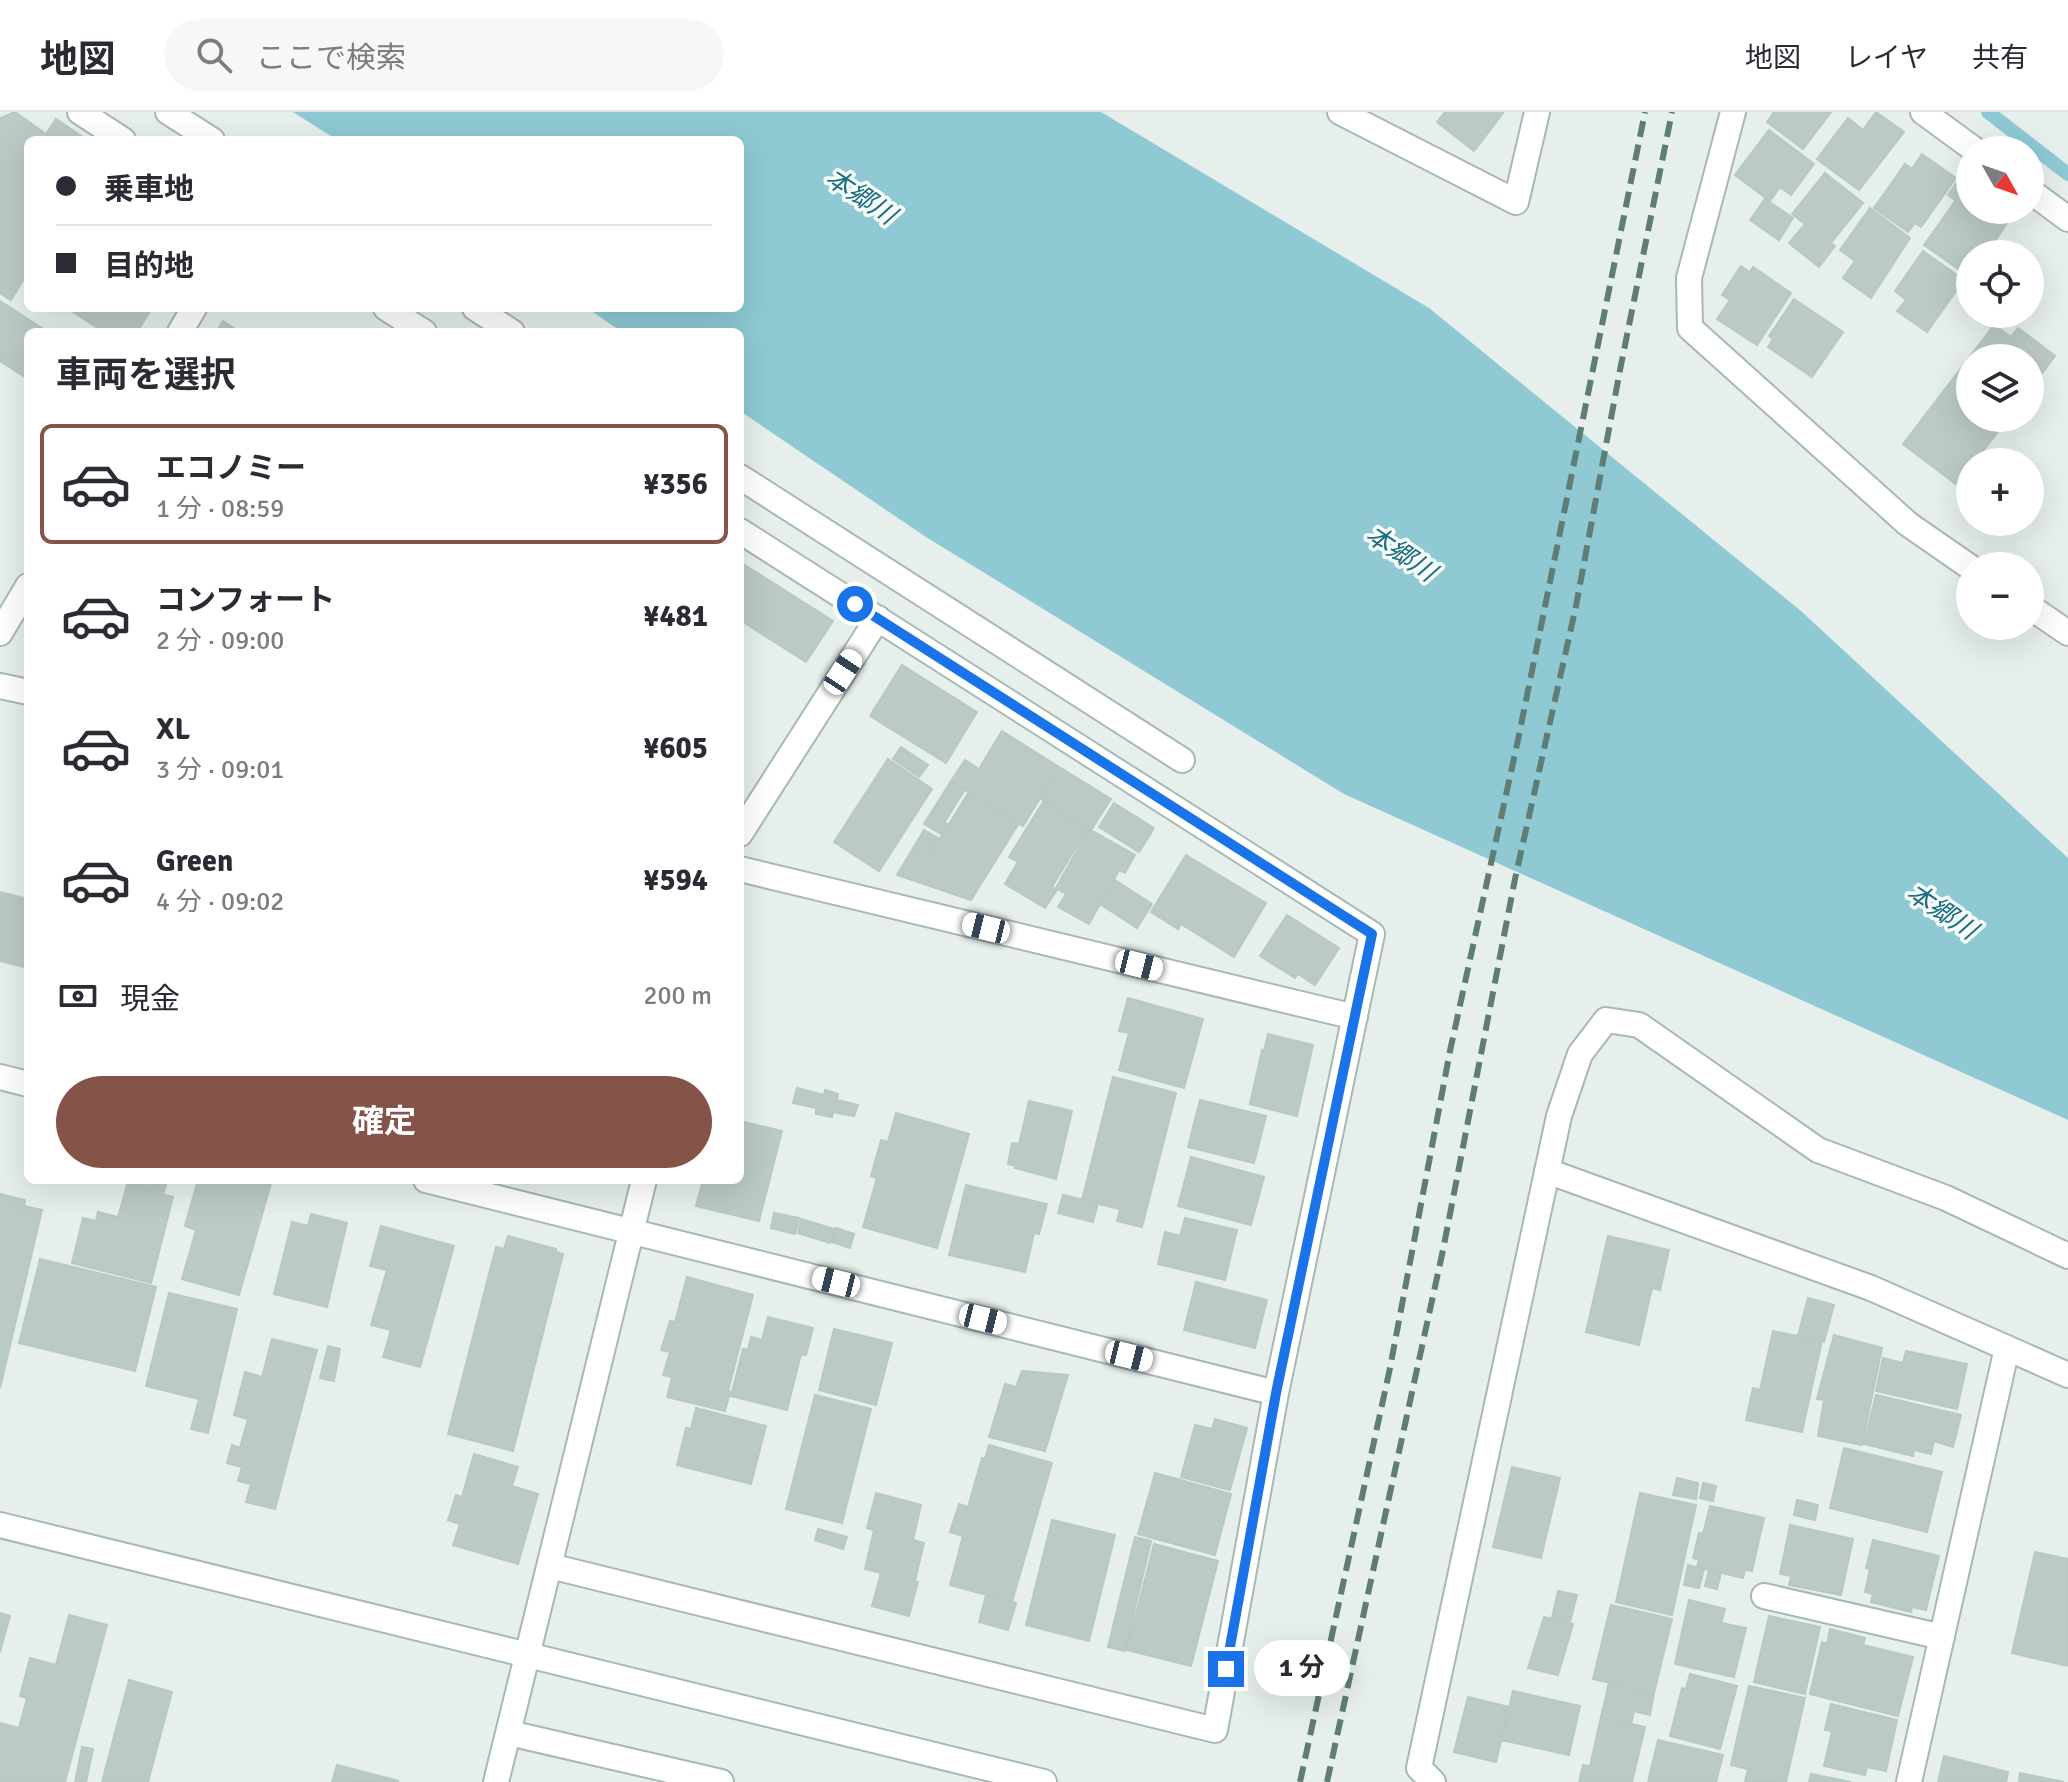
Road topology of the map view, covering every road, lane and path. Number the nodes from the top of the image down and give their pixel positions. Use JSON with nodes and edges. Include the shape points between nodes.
{"nodes":[{"id":1,"x":80,"y":112,"type":"edge"},
{"id":2,"x":168,"y":112,"type":"edge"},
{"id":3,"x":1340,"y":112,"type":"edge"},
{"id":4,"x":1537,"y":112,"type":"edge"},
{"id":5,"x":1733,"y":112,"type":"edge"},
{"id":6,"x":1923,"y":112,"type":"edge"},
{"id":7,"x":117,"y":136,"type":"edge"},
{"id":8,"x":206,"y":136,"type":"edge"},
{"id":9,"x":1956,"y":136,"type":"edge"},
{"id":10,"x":2044,"y":201,"type":"edge"},
{"id":11,"x":2068,"y":219,"type":"edge"},
{"id":12,"x":392,"y":312,"type":"edge"},
{"id":13,"x":481,"y":312,"type":"edge"},
{"id":14,"x":418,"y":328,"type":"edge"},
{"id":15,"x":506,"y":328,"type":"edge"},
{"id":16,"x":744,"y":480,"type":"edge"},
{"id":17,"x":744,"y":534,"type":"edge"},
{"id":18,"x":1956,"y":557,"type":"edge"},
{"id":19,"x":24,"y":593,"type":"edge"},
{"id":20,"x":2044,"y":617,"type":"edge"},
{"id":21,"x":878,"y":618,"type":"junction"},
{"id":22,"x":0,"y":633,"type":"edge"},
{"id":23,"x":2068,"y":633,"type":"edge"},
{"id":24,"x":0,"y":686,"type":"edge"},
{"id":25,"x":24,"y":691,"type":"edge"},
{"id":26,"x":1182,"y":760,"type":"dead end"},
{"id":27,"x":744,"y":828,"type":"edge"},
{"id":28,"x":744,"y":870,"type":"edge"},
{"id":29,"x":1355,"y":1017,"type":"junction"},
{"id":30,"x":0,"y":1077,"type":"edge"},
{"id":31,"x":24,"y":1083,"type":"edge"},
{"id":32,"x":1547,"y":1171,"type":"junction"},
{"id":33,"x":442,"y":1184,"type":"edge"},
{"id":34,"x":643,"y":1184,"type":"edge"},
{"id":35,"x":632,"y":1230,"type":"junction"},
{"id":36,"x":2068,"y":1256,"type":"edge"},
{"id":37,"x":2007,"y":1348,"type":"junction"},
{"id":38,"x":2068,"y":1375,"type":"edge"},
{"id":39,"x":1276,"y":1393,"type":"junction"},
{"id":40,"x":0,"y":1525,"type":"edge"},
{"id":41,"x":550,"y":1566,"type":"junction"},
{"id":42,"x":1764,"y":1596,"type":"dead end"},
{"id":43,"x":1942,"y":1637,"type":"junction"},
{"id":44,"x":527,"y":1656,"type":"junction"},
{"id":45,"x":509,"y":1733,"type":"junction"},
{"id":46,"x":496,"y":1782,"type":"edge"},
{"id":47,"x":721,"y":1782,"type":"edge"},
{"id":48,"x":1044,"y":1782,"type":"edge"},
{"id":49,"x":1433,"y":1782,"type":"edge"},
{"id":50,"x":1909,"y":1782,"type":"edge"}],
"edges":[{"from":1,"to":7,"type":"street"},
{"from":2,"to":8,"type":"street"},
{"from":3,"to":4,"type":"street","via":[[1516,202]]},
{"from":5,"to":18,"type":"street","via":[[1689,278],[1690,328],[1908,524]]},
{"from":6,"to":9,"type":"street"},
{"from":10,"to":11,"type":"street"},
{"from":12,"to":14,"type":"street"},
{"from":13,"to":15,"type":"street"},
{"from":16,"to":26,"type":"street"},
{"from":17,"to":21,"type":"street"},
{"from":19,"to":22,"type":"street"},
{"from":20,"to":23,"type":"street"},
{"from":21,"to":27,"type":"street"},
{"from":21,"to":29,"type":"street","via":[[1372,934]]},
{"from":24,"to":25,"type":"street"},
{"from":28,"to":29,"type":"street"},
{"from":29,"to":39,"type":"street"},
{"from":30,"to":31,"type":"street"},
{"from":32,"to":36,"type":"street","via":[[1580,1054],[1606,1020],[1639,1025],[1818,1150],[1946,1198]]},
{"from":32,"to":37,"type":"street","via":[[1871,1288]]},
{"from":32,"to":49,"type":"street","via":[[1419,1768]]},
{"from":33,"to":35,"type":"street"},
{"from":34,"to":35,"type":"street"},
{"from":35,"to":39,"type":"street"},
{"from":35,"to":41,"type":"street"},
{"from":37,"to":38,"type":"street"},
{"from":37,"to":43,"type":"street"},
{"from":39,"to":41,"type":"street","via":[[1215,1730]]},
{"from":40,"to":44,"type":"street"},
{"from":41,"to":44,"type":"street"},
{"from":42,"to":43,"type":"street"},
{"from":43,"to":50,"type":"street"},
{"from":44,"to":45,"type":"street"},
{"from":44,"to":48,"type":"street"},
{"from":45,"to":46,"type":"street"},
{"from":45,"to":47,"type":"street"}]}
